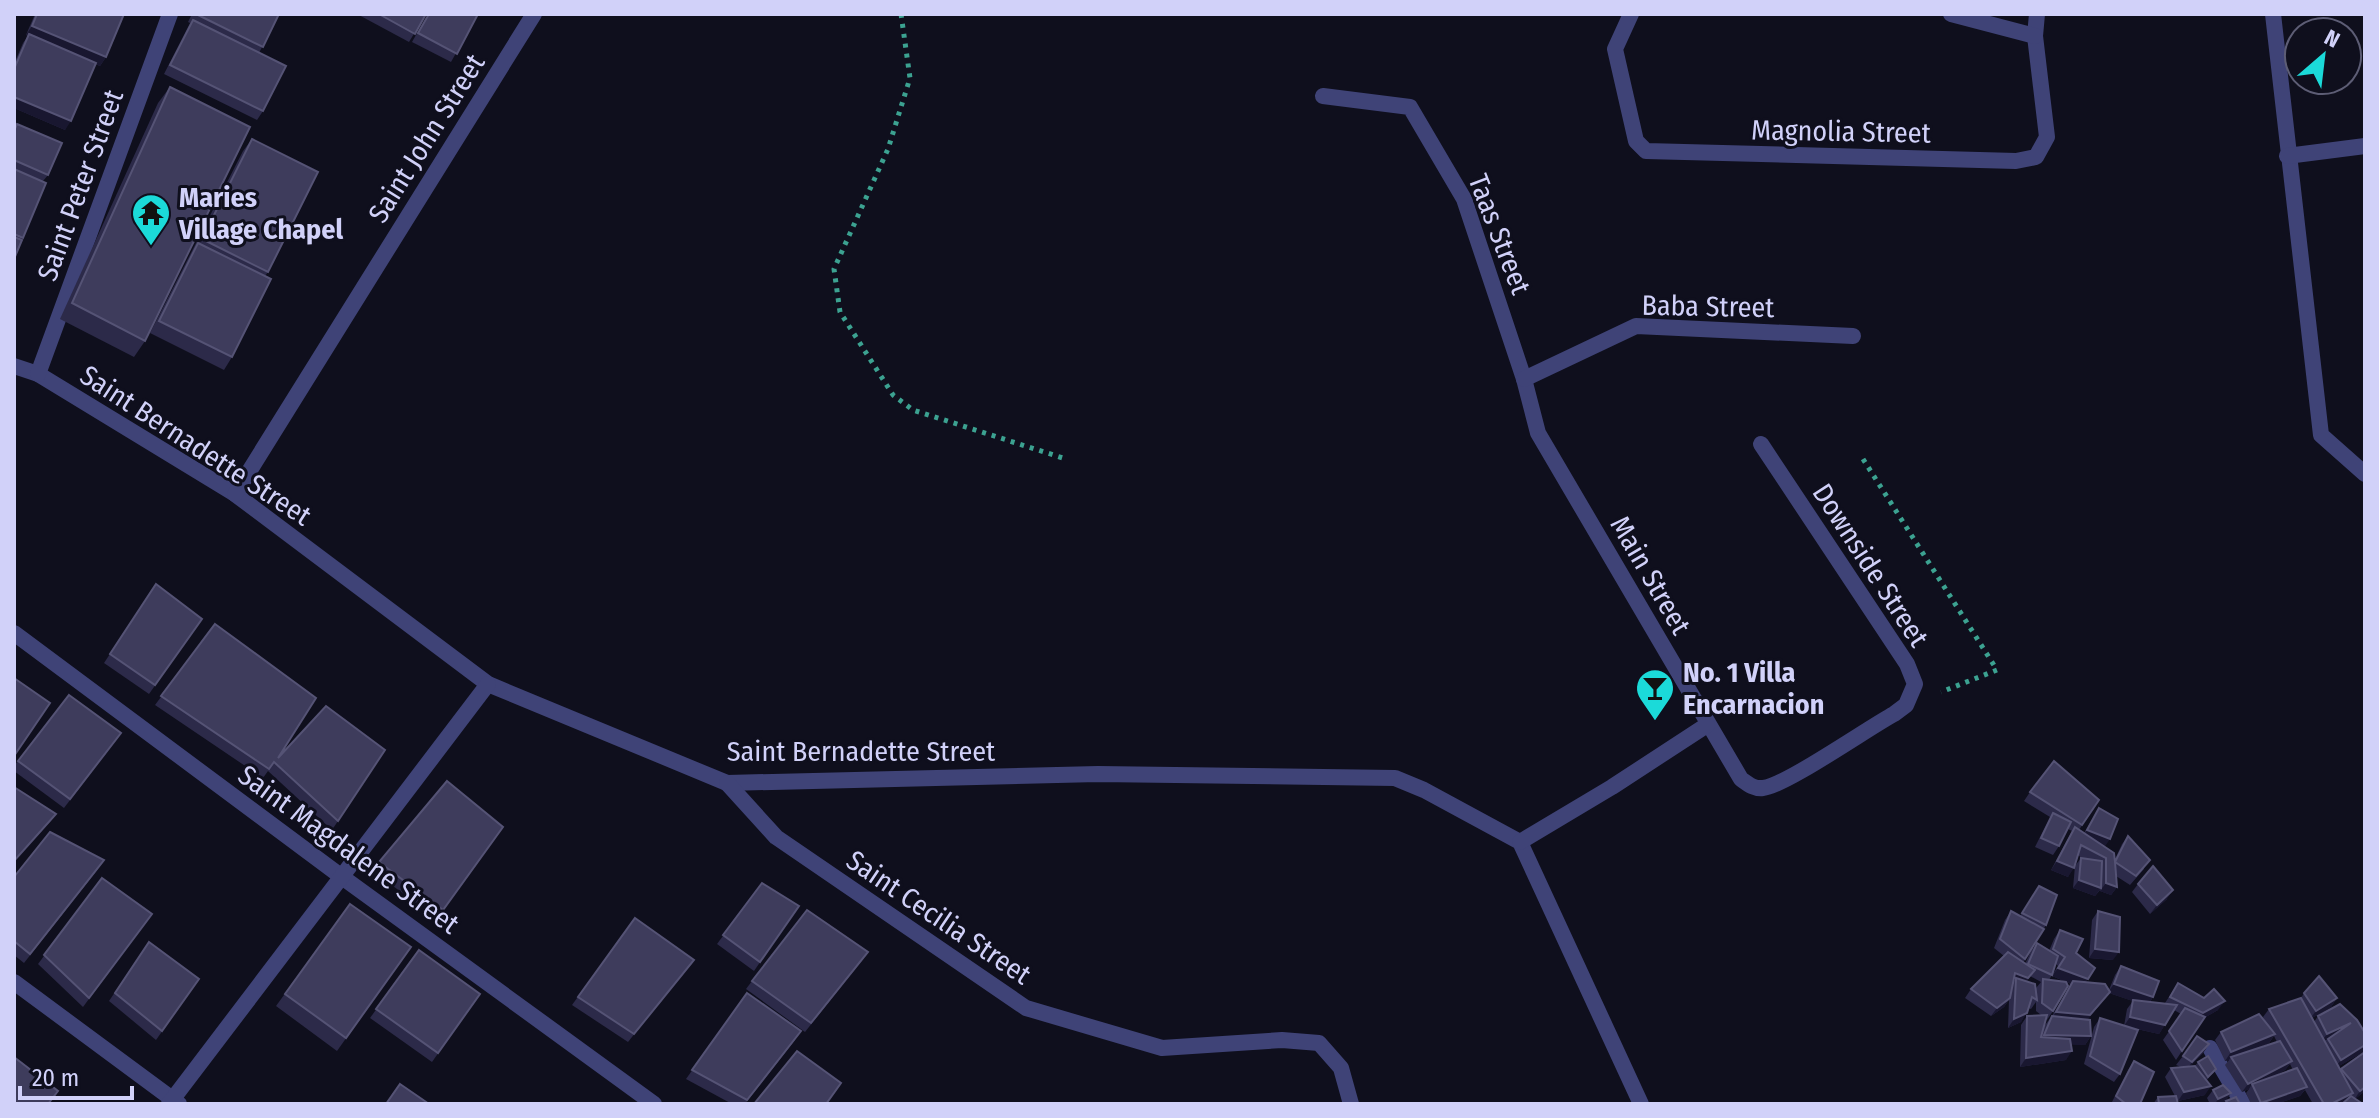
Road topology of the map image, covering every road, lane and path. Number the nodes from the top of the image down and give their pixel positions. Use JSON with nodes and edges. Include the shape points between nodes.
{"nodes":[{"id":1,"x":170,"y":14,"type":"edge"},
{"id":2,"x":534,"y":14,"type":"edge"},
{"id":3,"x":901,"y":14,"type":"edge"},
{"id":4,"x":1631,"y":14,"type":"edge"},
{"id":5,"x":1951,"y":14,"type":"edge"},
{"id":6,"x":2037,"y":14,"type":"edge"},
{"id":7,"x":2273,"y":14,"type":"edge"},
{"id":8,"x":2035,"y":36,"type":"junction"},
{"id":9,"x":1323,"y":96,"type":"dead end"},
{"id":10,"x":2365,"y":146,"type":"edge"},
{"id":11,"x":2287,"y":156,"type":"junction"},
{"id":12,"x":1853,"y":336,"type":"dead end"},
{"id":13,"x":14,"y":366,"type":"edge"},
{"id":14,"x":38,"y":374,"type":"junction"},
{"id":15,"x":1524,"y":379,"type":"junction"},
{"id":16,"x":1761,"y":444,"type":"dead end"},
{"id":17,"x":1066,"y":459,"type":"dead end"},
{"id":18,"x":1863,"y":459,"type":"dead end"},
{"id":19,"x":2365,"y":474,"type":"edge"},
{"id":20,"x":235,"y":494,"type":"junction"},
{"id":21,"x":14,"y":633,"type":"edge"},
{"id":22,"x":488,"y":684,"type":"junction"},
{"id":23,"x":1906,"y":705,"type":"junction"},
{"id":24,"x":1707,"y":725,"type":"junction"},
{"id":25,"x":727,"y":783,"type":"junction"},
{"id":26,"x":1520,"y":842,"type":"junction"},
{"id":27,"x":342,"y":877,"type":"junction"},
{"id":28,"x":14,"y":982,"type":"edge"},
{"id":29,"x":2210,"y":1048,"type":"edge"},
{"id":30,"x":174,"y":1102,"type":"edge"},
{"id":31,"x":654,"y":1104,"type":"edge"},
{"id":32,"x":1351,"y":1104,"type":"edge"},
{"id":33,"x":1641,"y":1104,"type":"edge"},
{"id":34,"x":2243,"y":1104,"type":"edge"}],
"edges":[{"from":1,"to":14,"type":"street","name":"Saint Peter Street"},
{"from":2,"to":20,"type":"street","name":"Saint John Street"},
{"from":3,"to":17,"type":"path","via":[[910,78],[888,149],[834,269],[840,312],[893,395],[913,410]]},
{"from":4,"to":8,"type":"street","name":"Magnolia Street","via":[[1615,49],[1636,141],[1646,151],[1662,153],[2016,161],[2036,157],[2047,137]]},
{"from":5,"to":8,"type":"street"},
{"from":6,"to":8,"type":"street","name":"Magnolia Street"},
{"from":7,"to":11,"type":"street"},
{"from":9,"to":15,"type":"street","name":"Taas Street","via":[[1410,107],[1464,199]]},
{"from":10,"to":11,"type":"street"},
{"from":11,"to":19,"type":"street","via":[[2321,435]]},
{"from":12,"to":15,"type":"street","name":"Baba Street","via":[[1636,326]]},
{"from":13,"to":14,"type":"street","name":"Saint Bernadette Street"},
{"from":14,"to":20,"type":"street","name":"Saint Bernadette Street"},
{"from":15,"to":24,"type":"street","name":"Main Street","via":[[1538,433]]},
{"from":16,"to":23,"type":"street","name":"Downside Street","via":[[1907,664],[1915,684]]},
{"from":18,"to":23,"type":"path","via":[[1997,670]]},
{"from":20,"to":22,"type":"street","name":"Saint Bernadette Street"},
{"from":21,"to":27,"type":"street","name":"Saint Magdalene Street"},
{"from":22,"to":25,"type":"street","name":"Saint Bernadette Street"},
{"from":22,"to":27,"type":"street"},
{"from":23,"to":24,"type":"street","via":[[1761,789],[1741,779]]},
{"from":24,"to":26,"type":"street"},
{"from":25,"to":26,"type":"street","name":"Saint Bernadette Street","via":[[1098,774],[1395,778]]},
{"from":25,"to":32,"type":"street","name":"Saint Cecilia Street","via":[[776,837],[1026,1008],[1162,1048],[1282,1040],[1319,1043],[1341,1068]]},
{"from":26,"to":33,"type":"street"},
{"from":27,"to":30,"type":"street"},
{"from":27,"to":31,"type":"street","name":"Saint Magdalene Street"},
{"from":28,"to":30,"type":"street"},
{"from":29,"to":34,"type":"street"}]}
